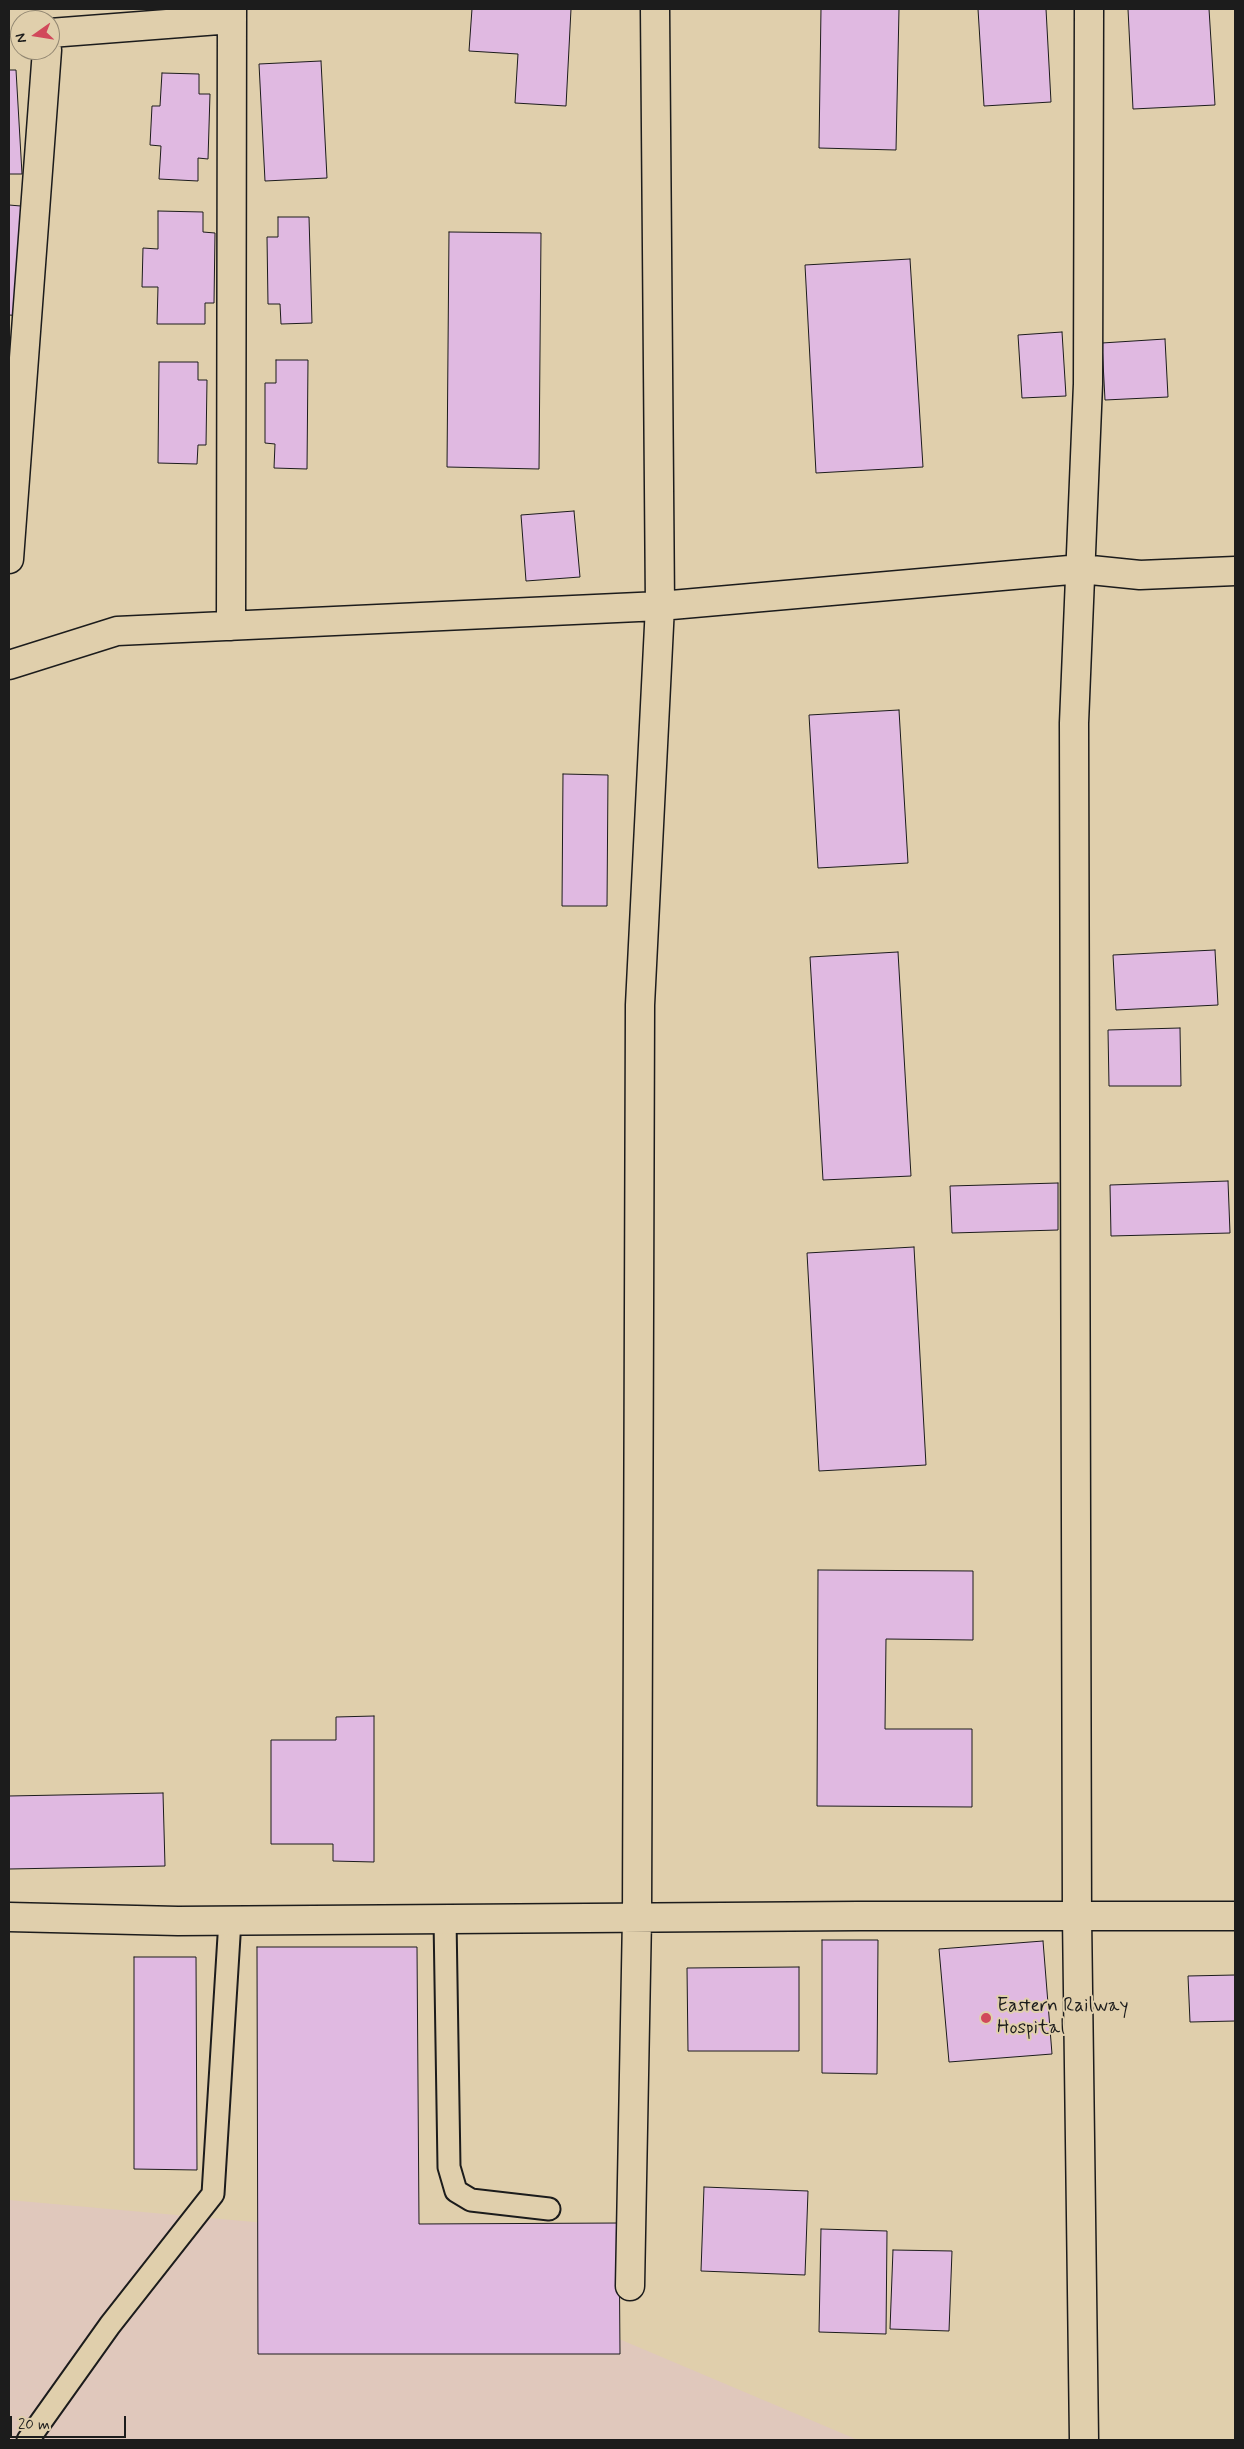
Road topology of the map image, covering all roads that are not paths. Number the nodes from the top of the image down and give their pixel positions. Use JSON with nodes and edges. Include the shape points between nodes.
{"nodes":[{"id":1,"x":655,"y":9,"type":"edge"},
{"id":2,"x":1089,"y":9,"type":"edge"},
{"id":3,"x":232,"y":14,"type":"edge"},
{"id":4,"x":60,"y":32,"type":"edge"},
{"id":5,"x":46,"y":60,"type":"edge"},
{"id":6,"x":9,"y":559,"type":"edge"},
{"id":7,"x":1080,"y":570,"type":"junction"},
{"id":8,"x":1235,"y":571,"type":"edge"},
{"id":9,"x":660,"y":606,"type":"junction"},
{"id":10,"x":231,"y":626,"type":"junction"},
{"id":11,"x":9,"y":665,"type":"edge"},
{"id":12,"x":1077,"y":1916,"type":"junction"},
{"id":13,"x":1235,"y":1916,"type":"edge"},
{"id":14,"x":9,"y":1917,"type":"edge"},
{"id":15,"x":637,"y":1917,"type":"junction"},
{"id":16,"x":445,"y":1919,"type":"junction"},
{"id":17,"x":230,"y":1920,"type":"junction"},
{"id":18,"x":549,"y":2209,"type":"dead end"},
{"id":19,"x":630,"y":2286,"type":"dead end"},
{"id":20,"x":28,"y":2440,"type":"edge"},
{"id":21,"x":1084,"y":2440,"type":"edge"}],
"edges":[{"from":1,"to":9,"type":"street"},
{"from":2,"to":7,"type":"street","via":[[1088,384]]},
{"from":3,"to":4,"type":"street"},
{"from":3,"to":10,"type":"street"},
{"from":5,"to":6,"type":"street"},
{"from":7,"to":8,"type":"street","via":[[1140,575]]},
{"from":7,"to":9,"type":"street"},
{"from":7,"to":12,"type":"street","via":[[1074,723]]},
{"from":9,"to":10,"type":"street"},
{"from":9,"to":15,"type":"street","via":[[640,1005]]},
{"from":10,"to":11,"type":"street","via":[[117,631]]},
{"from":12,"to":13,"type":"street"},
{"from":12,"to":15,"type":"street"},
{"from":12,"to":21,"type":"street"},
{"from":14,"to":17,"type":"street"},
{"from":15,"to":16,"type":"street"},
{"from":15,"to":19,"type":"street"},
{"from":16,"to":17,"type":"street"},
{"from":16,"to":18,"type":"lane","via":[[449,2167],[456,2191],[471,2200]]},
{"from":17,"to":20,"type":"lane","via":[[213,2194],[110,2326]]}]}
